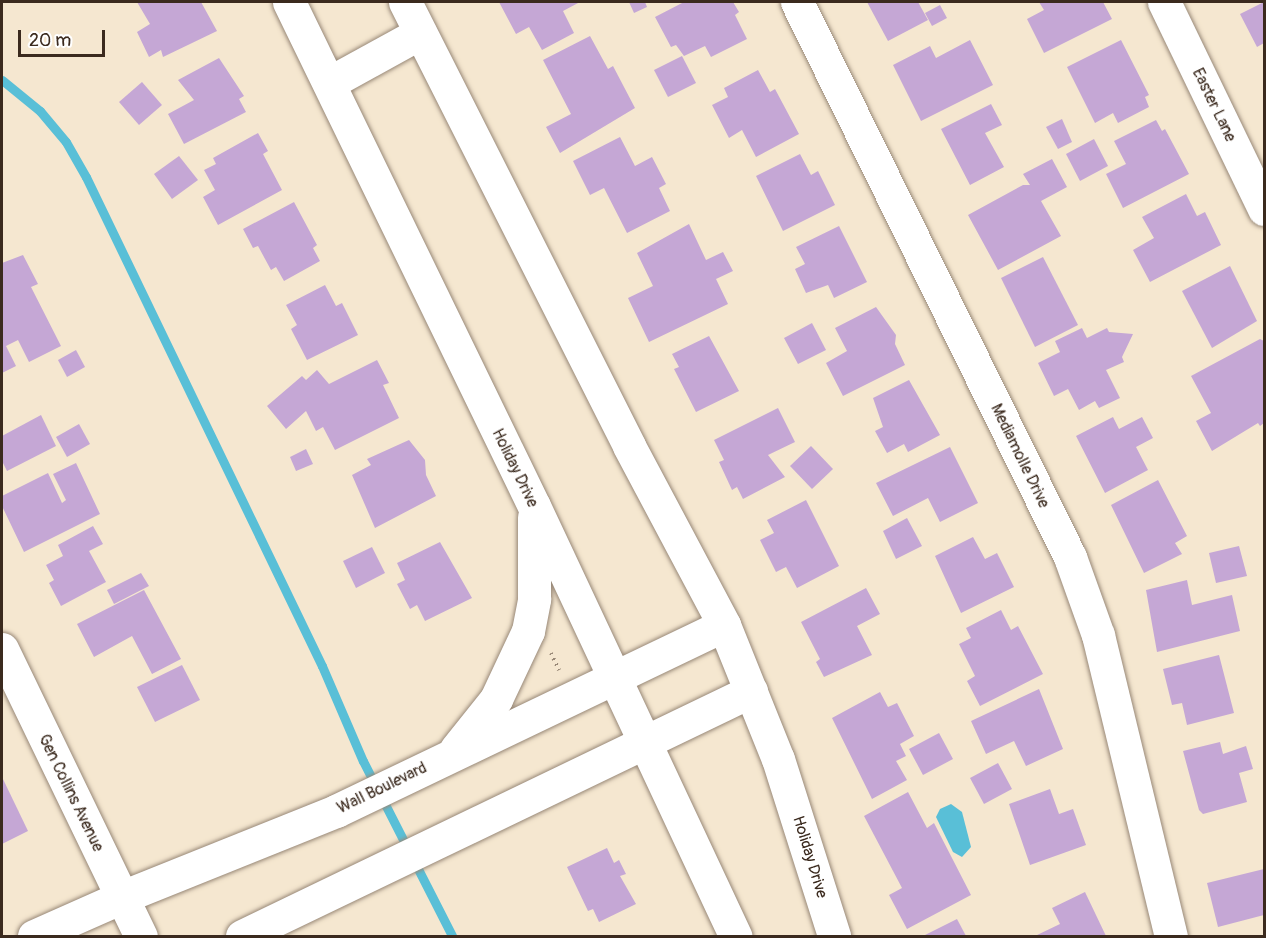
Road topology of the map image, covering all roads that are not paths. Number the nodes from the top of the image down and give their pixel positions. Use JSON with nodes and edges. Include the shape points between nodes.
{"nodes":[{"id":1,"x":289,"y":2,"type":"edge"},
{"id":2,"x":405,"y":2,"type":"edge"},
{"id":3,"x":796,"y":2,"type":"edge"},
{"id":4,"x":1164,"y":2,"type":"edge"},
{"id":5,"x":420,"y":33,"type":"junction"},
{"id":6,"x":328,"y":83,"type":"junction"},
{"id":7,"x":1264,"y":209,"type":"edge"},
{"id":8,"x":534,"y":506,"type":"junction"},
{"id":9,"x":724,"y":625,"type":"junction"},
{"id":10,"x":2,"y":649,"type":"edge"},
{"id":11,"x":611,"y":678,"type":"junction"},
{"id":12,"x":751,"y":691,"type":"junction"},
{"id":13,"x":642,"y":742,"type":"junction"},
{"id":14,"x":452,"y":755,"type":"junction"},
{"id":15,"x":122,"y":897,"type":"junction"},
{"id":16,"x":34,"y":936,"type":"edge"},
{"id":17,"x":141,"y":936,"type":"edge"},
{"id":18,"x":242,"y":936,"type":"edge"},
{"id":19,"x":735,"y":936,"type":"edge"},
{"id":20,"x":834,"y":936,"type":"edge"},
{"id":21,"x":1171,"y":936,"type":"edge"}],
"edges":[{"from":1,"to":6,"type":"street","name":"Holiday Drive"},
{"from":2,"to":5,"type":"street","name":"Holiday Drive"},
{"from":3,"to":21,"type":"street","name":"Mediamolle Drive","via":[[1070,557],[1098,635]]},
{"from":4,"to":7,"type":"street","name":"Easter Lane"},
{"from":5,"to":6,"type":"street"},
{"from":5,"to":9,"type":"street","name":"Holiday Drive"},
{"from":6,"to":8,"type":"street","name":"Holiday Drive"},
{"from":8,"to":11,"type":"street","name":"Holiday Drive"},
{"from":8,"to":14,"type":"street","via":[[534,599],[528,631],[496,699]]},
{"from":9,"to":11,"type":"street","name":"Wall Boulevard"},
{"from":9,"to":12,"type":"street","name":"Holiday Drive"},
{"from":10,"to":15,"type":"street","name":"Gen Collins Avenue"},
{"from":11,"to":13,"type":"street","name":"Holiday Drive"},
{"from":11,"to":14,"type":"street","name":"Wall Boulevard"},
{"from":12,"to":13,"type":"street"},
{"from":12,"to":20,"type":"street","name":"Holiday Drive","via":[[808,846]]},
{"from":13,"to":18,"type":"street"},
{"from":13,"to":19,"type":"street","name":"Holiday Drive"},
{"from":14,"to":15,"type":"street","name":"Wall Boulevard","via":[[336,811]]},
{"from":15,"to":16,"type":"street","name":"Wall Boulevard"},
{"from":15,"to":17,"type":"street","name":"Gen Collins Avenue"}]}
